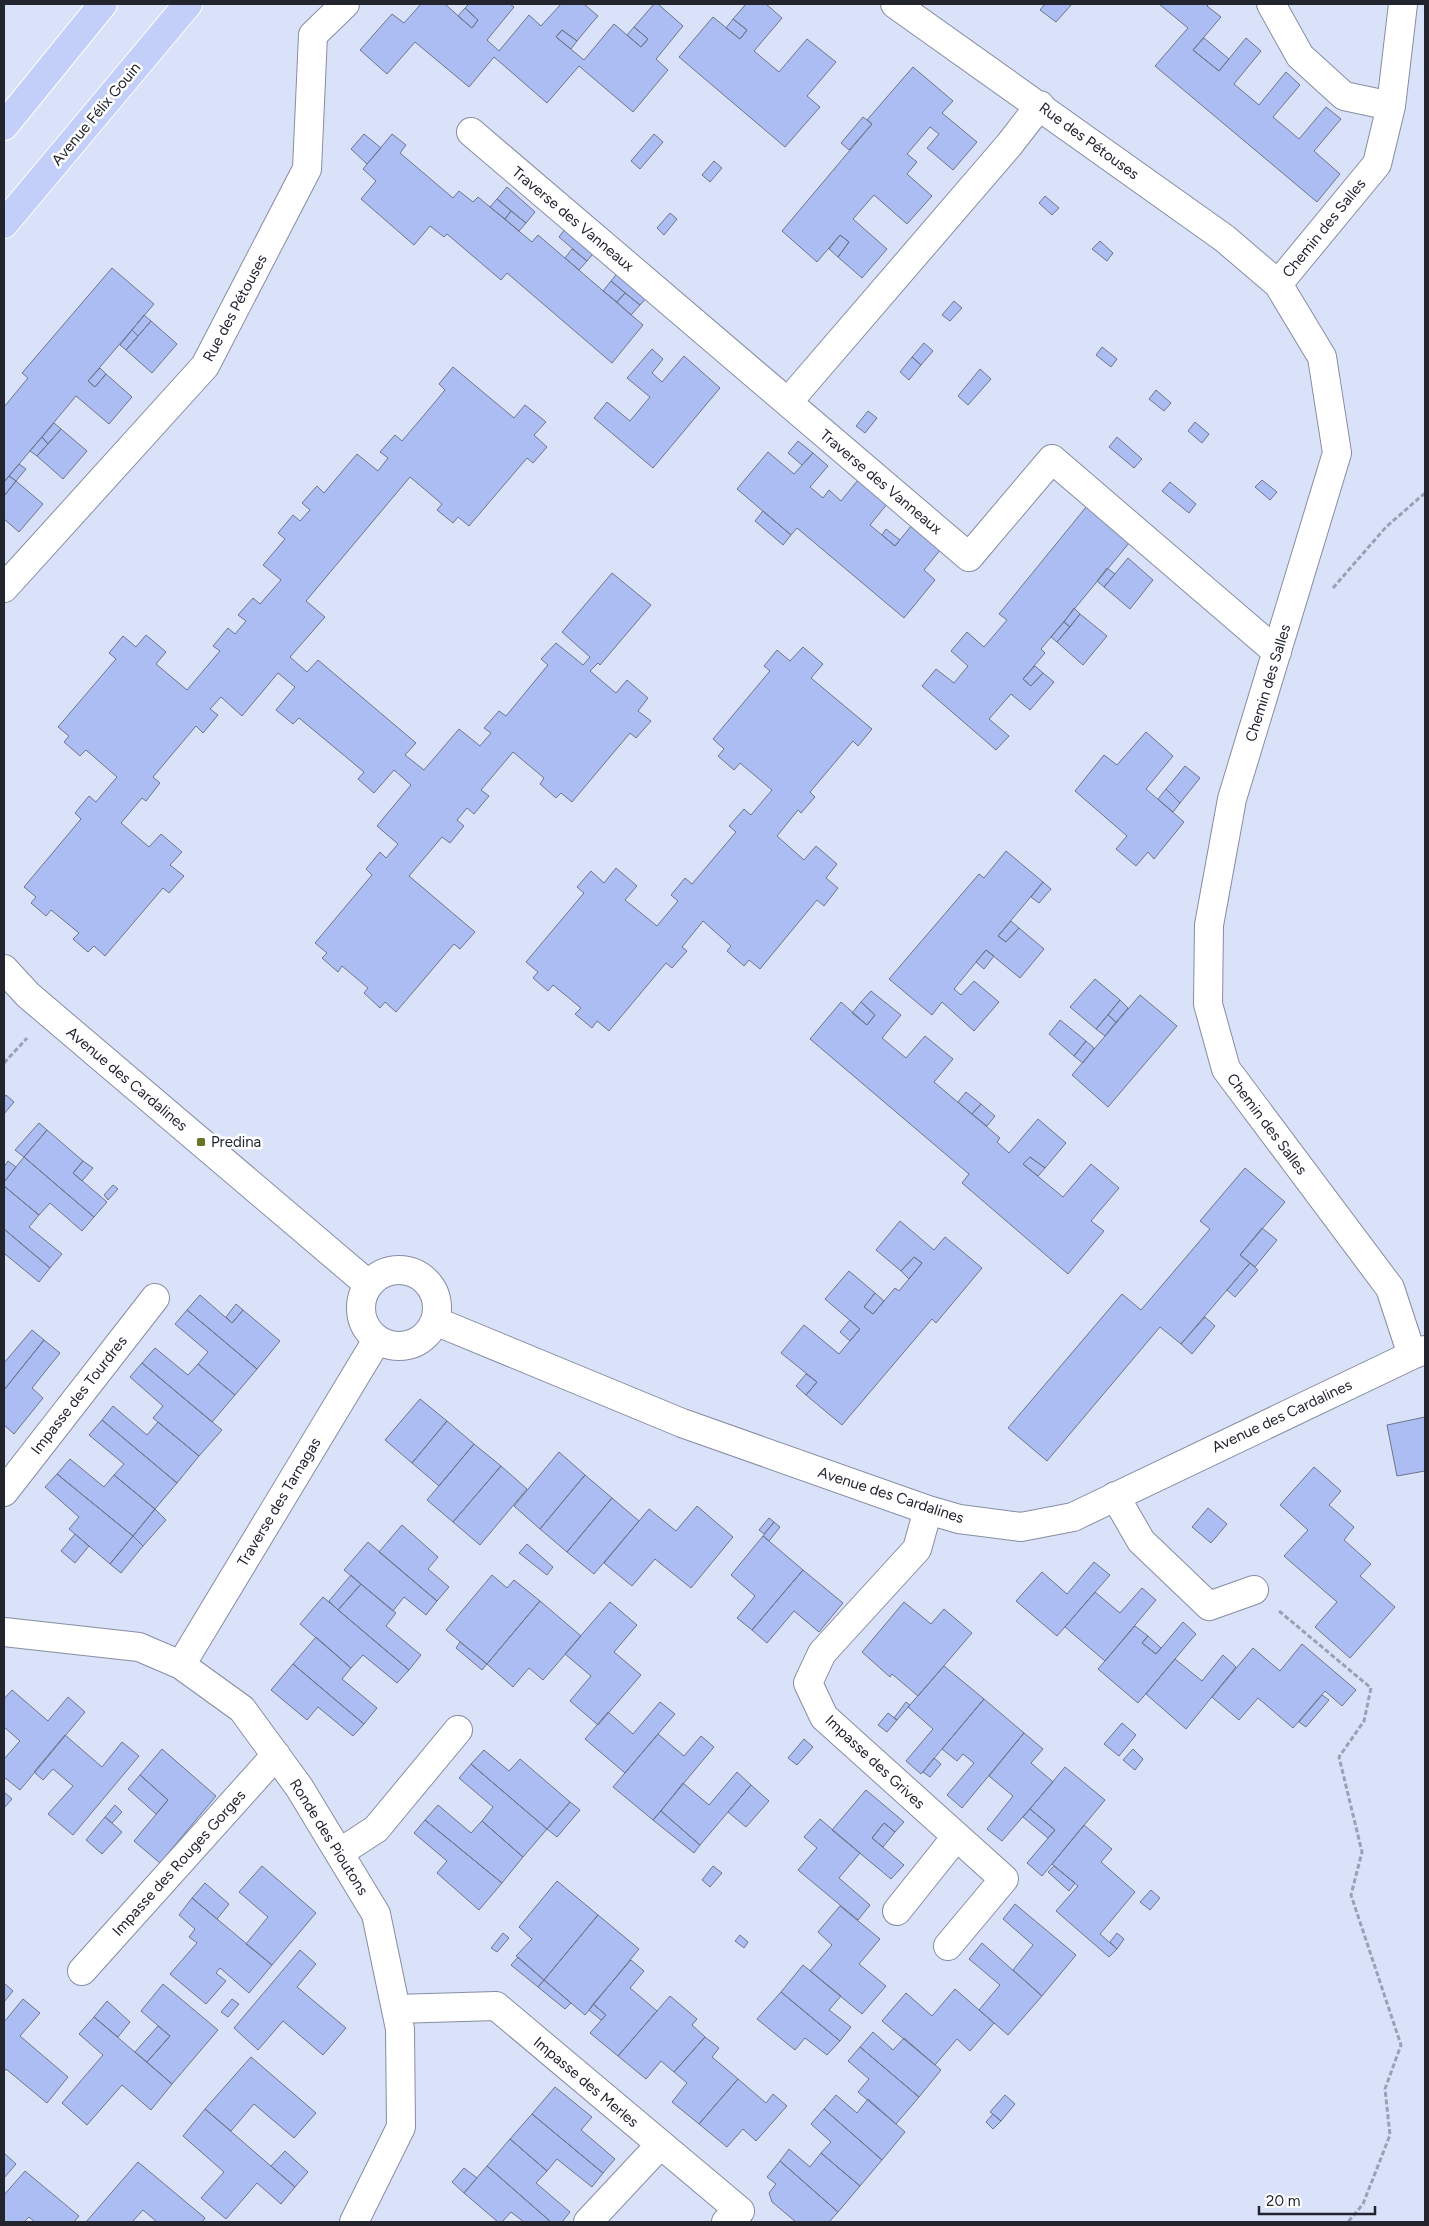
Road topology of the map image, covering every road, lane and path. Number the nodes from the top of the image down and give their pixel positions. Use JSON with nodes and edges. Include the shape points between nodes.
{"nodes":[{"id":1,"x":103,"y":4,"type":"edge"},
{"id":2,"x":188,"y":4,"type":"edge"},
{"id":3,"x":345,"y":4,"type":"edge"},
{"id":4,"x":895,"y":4,"type":"edge"},
{"id":5,"x":1271,"y":4,"type":"edge"},
{"id":6,"x":1403,"y":4,"type":"edge"},
{"id":7,"x":1040,"y":105,"type":"junction"},
{"id":8,"x":1391,"y":106,"type":"junction"},
{"id":9,"x":4,"y":126,"type":"edge"},
{"id":10,"x":471,"y":132,"type":"dead end"},
{"id":11,"x":4,"y":224,"type":"edge"},
{"id":12,"x":1278,"y":284,"type":"junction"},
{"id":13,"x":788,"y":402,"type":"junction"},
{"id":14,"x":1425,"y":493,"type":"edge"},
{"id":15,"x":4,"y":588,"type":"edge"},
{"id":16,"x":1328,"y":593,"type":"dead end"},
{"id":17,"x":1277,"y":652,"type":"junction"},
{"id":18,"x":4,"y":969,"type":"edge"},
{"id":19,"x":4,"y":982,"type":"edge"},
{"id":20,"x":28,"y":995,"type":"junction"},
{"id":21,"x":368,"y":1284,"type":"junction"},
{"id":22,"x":155,"y":1298,"type":"dead end"},
{"id":23,"x":435,"y":1321,"type":"junction"},
{"id":24,"x":377,"y":1340,"type":"junction"},
{"id":25,"x":1419,"y":1352,"type":"edge"},
{"id":26,"x":4,"y":1492,"type":"edge"},
{"id":27,"x":1114,"y":1496,"type":"junction"},
{"id":28,"x":928,"y":1510,"type":"junction"},
{"id":29,"x":1254,"y":1590,"type":"joint"},
{"id":30,"x":4,"y":1632,"type":"edge"},
{"id":31,"x":181,"y":1665,"type":"junction"},
{"id":32,"x":458,"y":1730,"type":"dead end"},
{"id":33,"x":276,"y":1755,"type":"junction"},
{"id":34,"x":956,"y":1837,"type":"junction"},
{"id":35,"x":339,"y":1853,"type":"junction"},
{"id":36,"x":897,"y":1911,"type":"dead end"},
{"id":37,"x":948,"y":1946,"type":"dead end"},
{"id":38,"x":82,"y":1971,"type":"dead end"},
{"id":39,"x":396,"y":2009,"type":"junction"},
{"id":40,"x":660,"y":2145,"type":"junction"},
{"id":41,"x":354,"y":2222,"type":"edge"},
{"id":42,"x":588,"y":2222,"type":"edge"},
{"id":43,"x":726,"y":2222,"type":"edge"},
{"id":44,"x":1348,"y":2222,"type":"edge"}],
"edges":[{"from":1,"to":9,"type":"main road"},
{"from":2,"to":11,"type":"main road","name":"Avenue Félix Gouin"},
{"from":3,"to":15,"type":"street","name":"Rue des Pétouses","via":[[313,35],[307,169],[205,366]]},
{"from":4,"to":7,"type":"street","name":"Rue des Pétouses"},
{"from":5,"to":8,"type":"street","via":[[1300,56],[1344,96]]},
{"from":6,"to":8,"type":"street","name":"Chemin des Salles"},
{"from":7,"to":12,"type":"street","name":"Rue des Pétouses","via":[[1224,238]]},
{"from":7,"to":13,"type":"street"},
{"from":8,"to":12,"type":"street","name":"Chemin des Salles","via":[[1377,164]]},
{"from":10,"to":13,"type":"street","name":"Traverse des Vanneaux"},
{"from":12,"to":17,"type":"street","name":"Chemin des Salles","via":[[1322,357],[1338,453]]},
{"from":13,"to":17,"type":"street","name":"Traverse des Vanneaux","via":[[969,557],[1052,459]]},
{"from":14,"to":16,"type":"path","via":[[1386,527]]},
{"from":17,"to":25,"type":"street","name":"Chemin des Salles","via":[[1232,798],[1209,924],[1208,1004],[1226,1069],[1390,1288]]},
{"from":18,"to":20,"type":"street","name":"Avenue des Cardalines"},
{"from":19,"to":20,"type":"street"},
{"from":20,"to":21,"type":"street","name":"Avenue des Cardalines"},
{"from":21,"to":23,"type":"street","via":[[377,1276],[399,1269],[421,1276],[437,1301]]},
{"from":21,"to":24,"type":"street","via":[[362,1295],[362,1320]]},
{"from":22,"to":26,"type":"street","name":"Impasse des Tourdres"},
{"from":23,"to":24,"type":"street","via":[[430,1332],[411,1345],[393,1346]]},
{"from":23,"to":28,"type":"street","name":"Avenue des Cardalines","via":[[682,1423]]},
{"from":24,"to":31,"type":"street","name":"Traverse des Tarnagas"},
{"from":25,"to":27,"type":"street","name":"Avenue des Cardalines"},
{"from":27,"to":28,"type":"street","name":"Avenue des Cardalines","via":[[1073,1517],[1021,1527],[959,1519]]},
{"from":27,"to":29,"type":"street","via":[[1141,1540],[1209,1606]]},
{"from":28,"to":34,"type":"street","name":"Impasse des Grives","via":[[918,1549],[822,1654],[808,1683],[824,1717]]},
{"from":29,"to":44,"type":"path","via":[[1371,1688],[1364,1720],[1339,1757],[1362,1852],[1351,1895],[1401,2045],[1385,2089],[1390,2135],[1363,2204]]},
{"from":30,"to":31,"type":"street","name":"Ronde des Pioutons","via":[[139,1647]]},
{"from":31,"to":33,"type":"street","name":"Ronde des Pioutons","via":[[242,1709]]},
{"from":32,"to":35,"type":"street","via":[[376,1829]]},
{"from":33,"to":35,"type":"street","name":"Ronde des Pioutons"},
{"from":33,"to":38,"type":"street","name":"Impasse des Rouges Gorges"},
{"from":34,"to":36,"type":"street"},
{"from":34,"to":37,"type":"street","name":"Impasse des Grives","via":[[1004,1879]]},
{"from":35,"to":39,"type":"street","name":"Ronde des Pioutons","via":[[376,1914]]},
{"from":39,"to":40,"type":"street","name":"Impasse des Merles","via":[[496,2006]]},
{"from":39,"to":41,"type":"street","name":"Ronde des Pioutons","via":[[400,2029],[401,2127]]},
{"from":40,"to":42,"type":"street"},
{"from":40,"to":43,"type":"street","name":"Impasse des Merles","via":[[740,2211]]}]}
